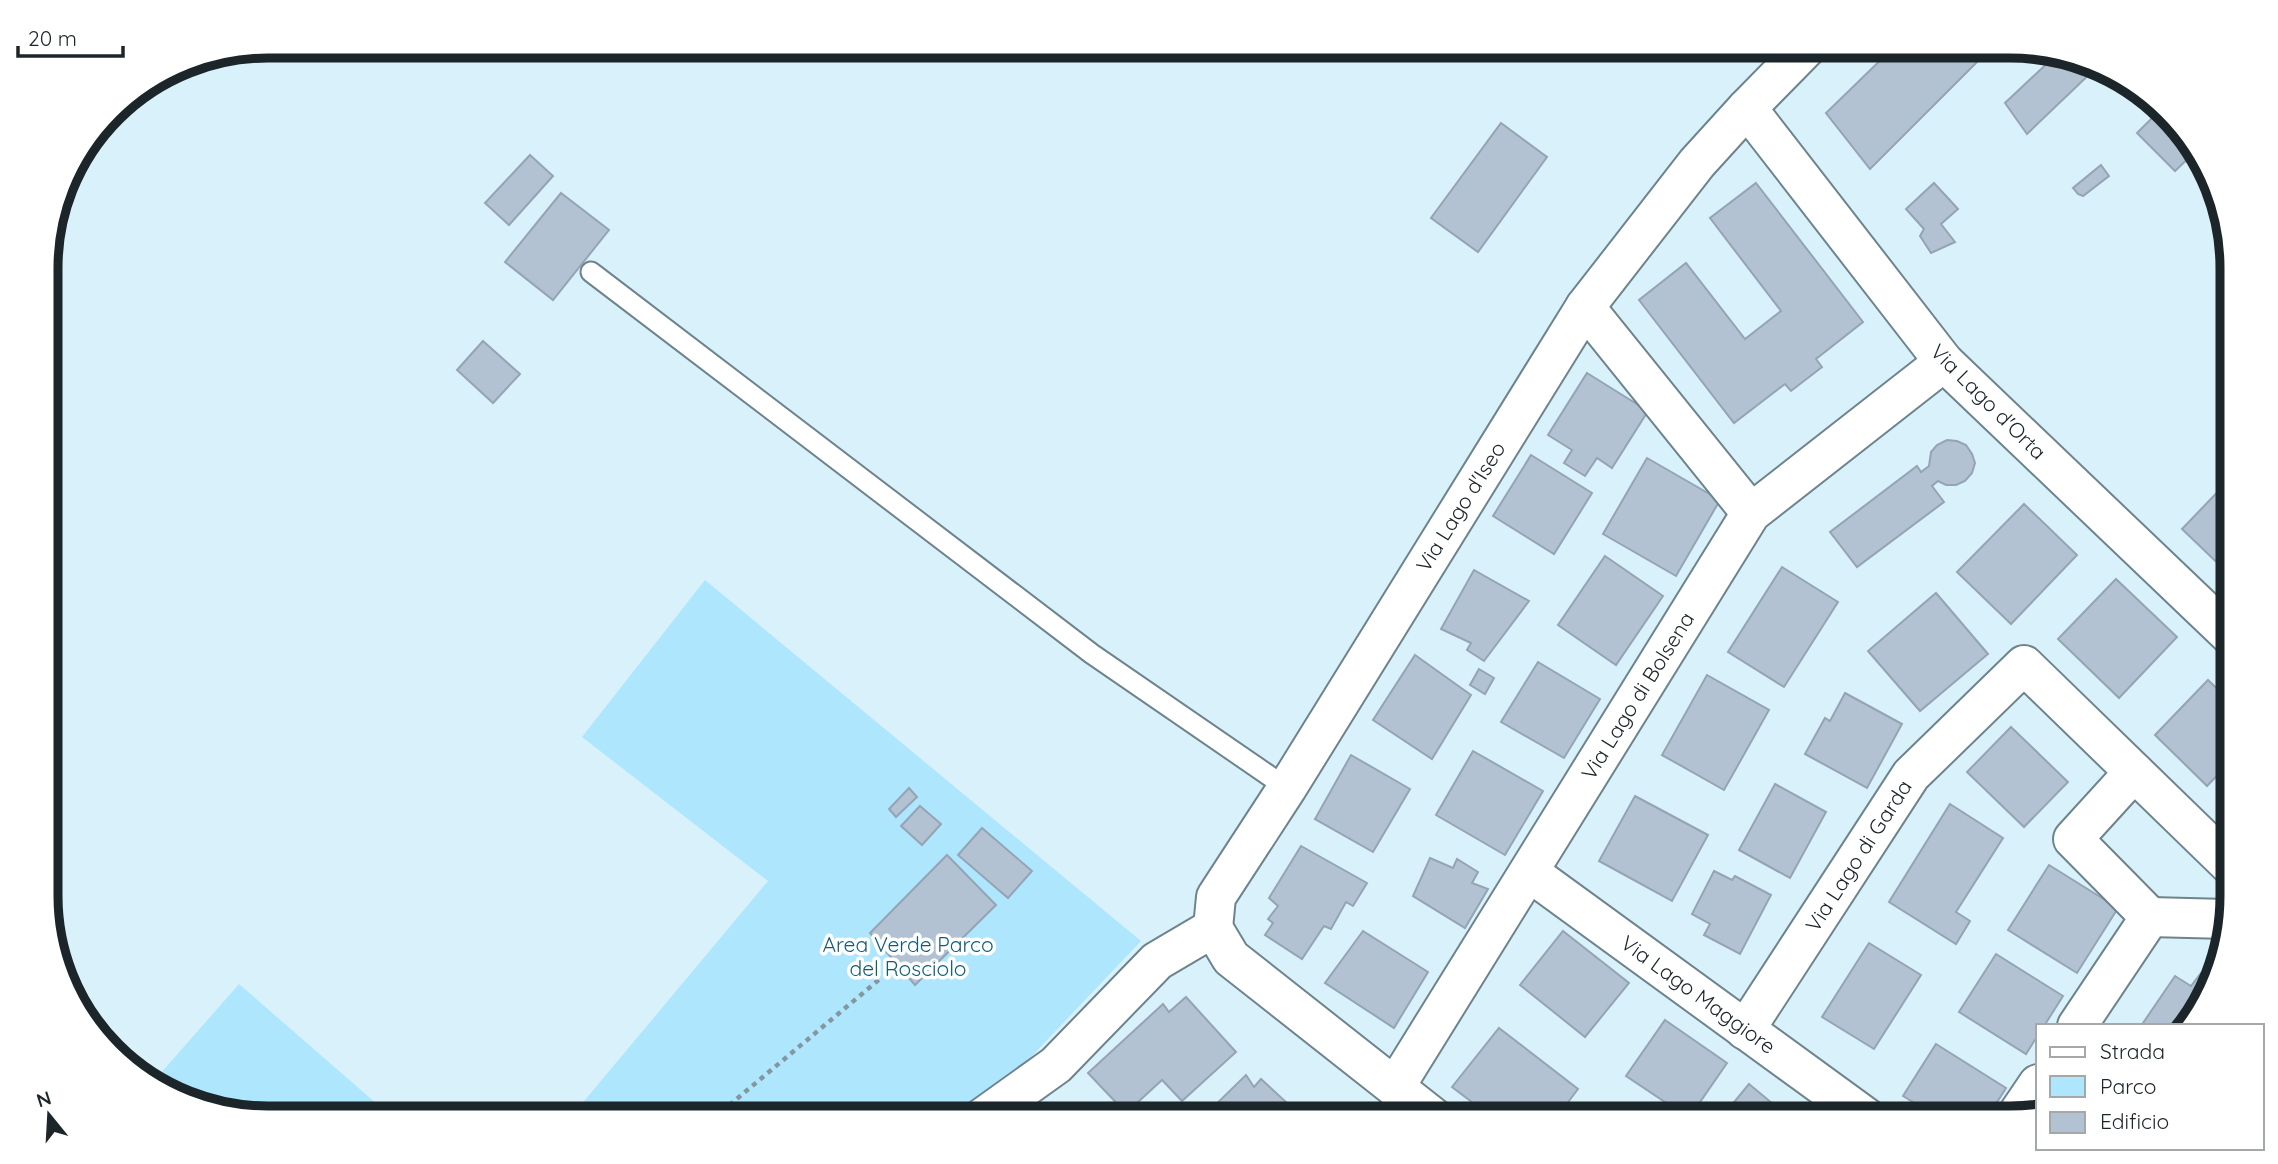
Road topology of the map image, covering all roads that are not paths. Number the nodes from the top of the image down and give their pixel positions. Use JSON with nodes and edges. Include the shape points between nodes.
{"nodes":[{"id":1,"x":1796,"y":58,"type":"edge"},
{"id":2,"x":1747,"y":108,"type":"junction"},
{"id":3,"x":592,"y":272,"type":"dead end"},
{"id":4,"x":1585,"y":307,"type":"junction"},
{"id":5,"x":1944,"y":362,"type":"junction"},
{"id":6,"x":1751,"y":513,"type":"junction"},
{"id":7,"x":2220,"y":626,"type":"edge"},
{"id":8,"x":2134,"y":772,"type":"junction"},
{"id":9,"x":1287,"y":788,"type":"junction"},
{"id":10,"x":2220,"y":855,"type":"edge"},
{"id":11,"x":1529,"y":872,"type":"junction"},
{"id":12,"x":2150,"y":917,"type":"junction"},
{"id":13,"x":2218,"y":919,"type":"edge"},
{"id":14,"x":1213,"y":928,"type":"junction"},
{"id":15,"x":2078,"y":1024,"type":"edge"},
{"id":16,"x":1745,"y":1030,"type":"junction"},
{"id":17,"x":1395,"y":1087,"type":"junction"},
{"id":18,"x":2036,"y":1087,"type":"edge"},
{"id":19,"x":999,"y":1106,"type":"edge"},
{"id":20,"x":1419,"y":1106,"type":"edge"},
{"id":21,"x":1850,"y":1106,"type":"edge"},
{"id":22,"x":2023,"y":1106,"type":"edge"}],
"edges":[{"from":1,"to":2,"type":"street","name":"Via Lago d'Iseo"},
{"from":2,"to":4,"type":"street","name":"Via Lago d'Iseo","via":[[1697,163]]},
{"from":2,"to":5,"type":"street","name":"Via Lago d'Orta"},
{"from":3,"to":9,"type":"lane","via":[[1092,654]]},
{"from":4,"to":6,"type":"street"},
{"from":4,"to":9,"type":"street","name":"Via Lago d'Iseo"},
{"from":5,"to":6,"type":"street","name":"Via Lago di Bolsena"},
{"from":5,"to":7,"type":"street","name":"Via Lago d'Orta"},
{"from":6,"to":11,"type":"street","name":"Via Lago di Bolsena"},
{"from":8,"to":10,"type":"street","name":"Via Lago di Garda"},
{"from":8,"to":12,"type":"street","via":[[2073,839]]},
{"from":8,"to":16,"type":"street","name":"Via Lago di Garda","via":[[2024,665],[1911,775]]},
{"from":9,"to":14,"type":"street","name":"Via Lago d'Iseo","via":[[1216,897]]},
{"from":11,"to":16,"type":"street","name":"Via Lago Maggiore"},
{"from":11,"to":17,"type":"street","name":"Via Lago di Bolsena"},
{"from":12,"to":13,"type":"street"},
{"from":12,"to":15,"type":"street"},
{"from":14,"to":17,"type":"street","via":[[1231,958]]},
{"from":14,"to":19,"type":"street","via":[[1157,961],[1056,1065]]},
{"from":16,"to":21,"type":"street","name":"Via Lago Maggiore"},
{"from":17,"to":20,"type":"street"},
{"from":18,"to":22,"type":"street"}]}
